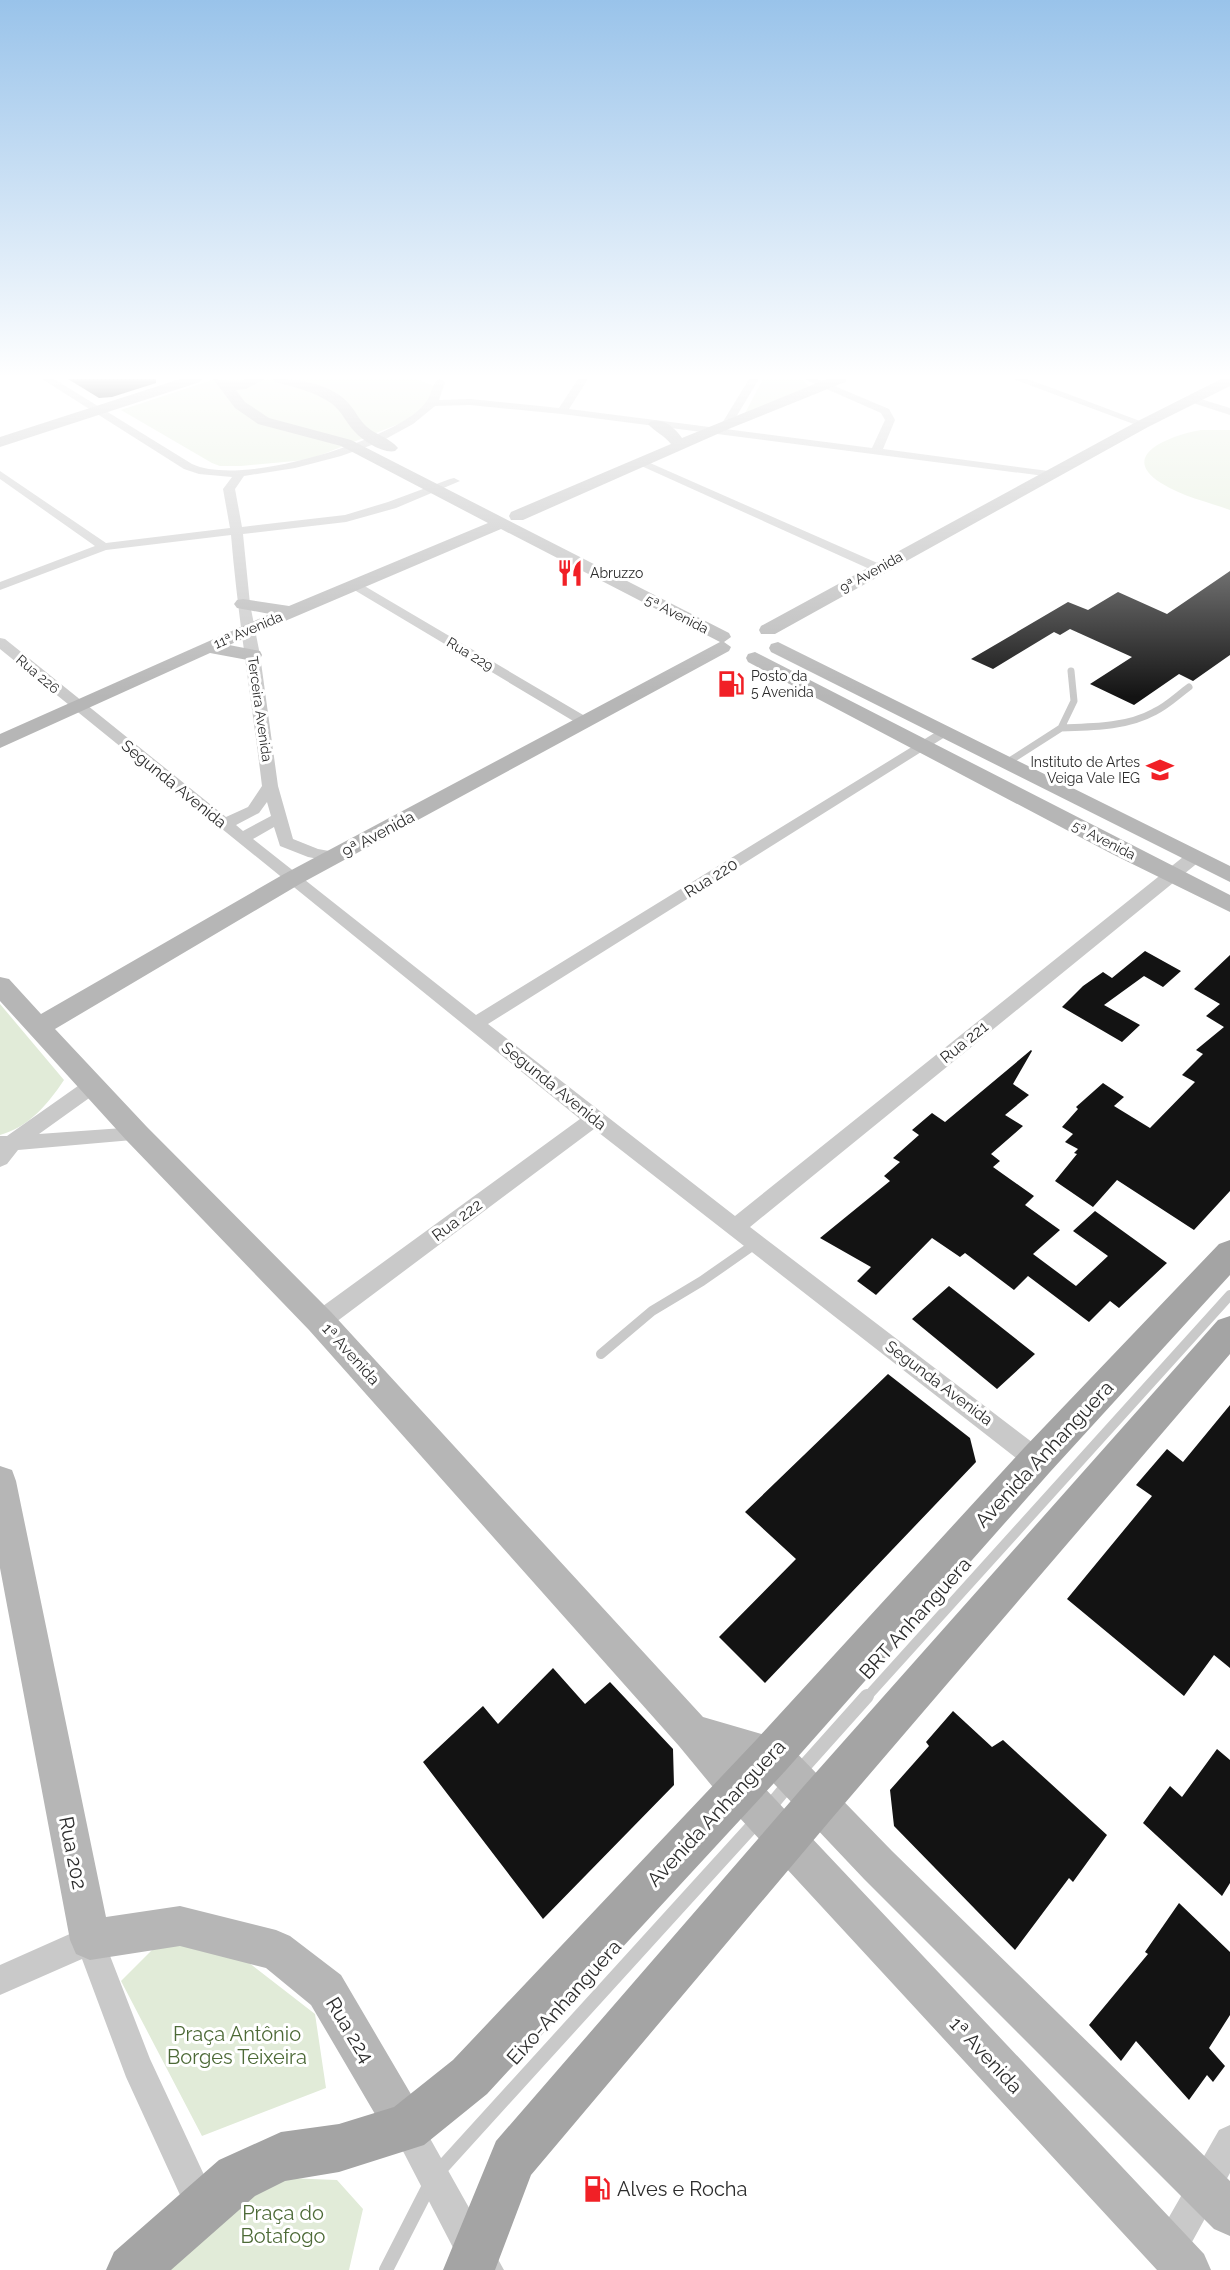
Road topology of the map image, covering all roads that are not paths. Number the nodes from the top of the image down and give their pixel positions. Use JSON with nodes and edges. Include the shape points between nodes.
{"nodes":[{"id":1,"x":16,"y":485,"type":"edge"},
{"id":2,"x":222,"y":485,"type":"edge"},
{"id":3,"x":232,"y":485,"type":"edge"},
{"id":4,"x":426,"y":485,"type":"edge"},
{"id":5,"x":444,"y":485,"type":"edge"},
{"id":6,"x":461,"y":485,"type":"edge"},
{"id":7,"x":589,"y":485,"type":"edge"},
{"id":8,"x":693,"y":485,"type":"edge"},
{"id":9,"x":1032,"y":485,"type":"edge"},
{"id":10,"x":229,"y":489,"type":"junction"},
{"id":11,"x":434,"y":489,"type":"junction"},
{"id":12,"x":517,"y":516,"type":"junction"},
{"id":13,"x":499,"y":524,"type":"junction"},
{"id":14,"x":237,"y":531,"type":"junction"},
{"id":15,"x":104,"y":547,"type":"junction"},
{"id":16,"x":878,"y":568,"type":"junction"},
{"id":17,"x":356,"y":585,"type":"junction"},
{"id":18,"x":0,"y":586,"type":"edge"},
{"id":19,"x":243,"y":604,"type":"junction"},
{"id":20,"x":293,"y":612,"type":"junction"},
{"id":21,"x":249,"y":630,"type":"junction"},
{"id":22,"x":739,"y":632,"type":"junction"},
{"id":23,"x":0,"y":642,"type":"edge"},
{"id":24,"x":208,"y":647,"type":"junction"},
{"id":25,"x":778,"y":648,"type":"junction"},
{"id":26,"x":253,"y":655,"type":"junction"},
{"id":27,"x":756,"y":658,"type":"junction"},
{"id":28,"x":1071,"y":671,"type":"dead end"},
{"id":29,"x":1190,"y":687,"type":"dead end"},
{"id":30,"x":77,"y":706,"type":"junction"},
{"id":31,"x":585,"y":722,"type":"junction"},
{"id":32,"x":1061,"y":728,"type":"junction"},
{"id":33,"x":946,"y":732,"type":"junction"},
{"id":34,"x":0,"y":742,"type":"edge"},
{"id":35,"x":924,"y":746,"type":"junction"},
{"id":36,"x":1008,"y":762,"type":"junction"},
{"id":37,"x":270,"y":786,"type":"junction"},
{"id":38,"x":278,"y":819,"type":"junction"},
{"id":39,"x":224,"y":824,"type":"junction"},
{"id":40,"x":242,"y":838,"type":"junction"},
{"id":41,"x":334,"y":857,"type":"junction"},
{"id":42,"x":1194,"y":857,"type":"junction"},
{"id":43,"x":1172,"y":874,"type":"junction"},
{"id":44,"x":1230,"y":875,"type":"edge"},
{"id":45,"x":292,"y":879,"type":"junction"},
{"id":46,"x":1230,"y":904,"type":"edge"},
{"id":47,"x":0,"y":985,"type":"edge"},
{"id":48,"x":476,"y":1023,"type":"junction"},
{"id":49,"x":38,"y":1027,"type":"junction"},
{"id":50,"x":92,"y":1086,"type":"junction"},
{"id":51,"x":594,"y":1119,"type":"junction"},
{"id":52,"x":137,"y":1134,"type":"junction"},
{"id":53,"x":7,"y":1143,"type":"edge"},
{"id":54,"x":0,"y":1159,"type":"edge"},
{"id":55,"x":734,"y":1228,"type":"junction"},
{"id":56,"x":755,"y":1244,"type":"junction"},
{"id":57,"x":1230,"y":1253,"type":"edge"},
{"id":58,"x":1230,"y":1295,"type":"edge"},
{"id":59,"x":321,"y":1321,"type":"junction"},
{"id":60,"x":1230,"y":1330,"type":"edge"},
{"id":61,"x":601,"y":1354,"type":"dead end"},
{"id":62,"x":1037,"y":1460,"type":"junction"},
{"id":63,"x":0,"y":1481,"type":"edge"},
{"id":64,"x":692,"y":1733,"type":"junction"},
{"id":65,"x":795,"y":1778,"type":"junction"},
{"id":66,"x":763,"y":1814,"type":"junction"},
{"id":67,"x":90,"y":1940,"type":"junction"},
{"id":68,"x":0,"y":1980,"type":"edge"},
{"id":69,"x":407,"y":2128,"type":"junction"},
{"id":70,"x":1230,"y":2141,"type":"edge"},
{"id":71,"x":434,"y":2176,"type":"junction"},
{"id":72,"x":1217,"y":2199,"type":"edge"},
{"id":73,"x":203,"y":2206,"type":"junction"},
{"id":74,"x":1179,"y":2260,"type":"edge"},
{"id":75,"x":477,"y":2264,"type":"edge"},
{"id":76,"x":132,"y":2270,"type":"edge"},
{"id":77,"x":386,"y":2270,"type":"edge"}],
"edges":[{"from":1,"to":15,"type":"street"},
{"from":2,"to":10,"type":"street"},
{"from":3,"to":10,"type":"street"},
{"from":4,"to":11,"type":"street","name":"5ª Avenida"},
{"from":5,"to":11,"type":"street"},
{"from":6,"to":12,"type":"street","name":"5ª Avenida"},
{"from":7,"to":12,"type":"street"},
{"from":8,"to":16,"type":"street"},
{"from":9,"to":16,"type":"street","name":"9ª Avenida"},
{"from":10,"to":14,"type":"street","name":"Terceira Avenida"},
{"from":11,"to":13,"type":"street","name":"5ª Avenida"},
{"from":11,"to":14,"type":"street","via":[[346,518]]},
{"from":12,"to":22,"type":"street","name":"5ª Avenida"},
{"from":13,"to":17,"type":"street","name":"11ª Avenida"},
{"from":13,"to":22,"type":"street","name":"5ª Avenida"},
{"from":14,"to":15,"type":"street"},
{"from":14,"to":19,"type":"street","name":"Terceira Avenida"},
{"from":15,"to":18,"type":"street"},
{"from":16,"to":22,"type":"street","name":"9ª Avenida"},
{"from":17,"to":20,"type":"street","name":"11ª Avenida"},
{"from":17,"to":31,"type":"street","name":"Rua 229"},
{"from":19,"to":20,"type":"street"},
{"from":19,"to":21,"type":"street","name":"Terceira Avenida"},
{"from":20,"to":21,"type":"street","name":"11ª Avenida"},
{"from":21,"to":24,"type":"street","name":"11ª Avenida"},
{"from":21,"to":26,"type":"street","name":"Terceira Avenida"},
{"from":22,"to":25,"type":"street","via":[[778,638]]},
{"from":22,"to":27,"type":"street","name":"5ª Avenida","via":[[740,657]]},
{"from":22,"to":31,"type":"street","name":"9ª Avenida"},
{"from":23,"to":30,"type":"street","name":"Rua 226"},
{"from":24,"to":26,"type":"street"},
{"from":24,"to":30,"type":"street","name":"11ª Avenida"},
{"from":25,"to":27,"type":"street","via":[[770,655]]},
{"from":25,"to":33,"type":"street","name":"5ª Avenida"},
{"from":26,"to":37,"type":"street","name":"Terceira Avenida"},
{"from":27,"to":35,"type":"street","name":"5ª Avenida"},
{"from":28,"to":32,"type":"lane","via":[[1074,701]]},
{"from":29,"to":32,"type":"lane","via":[[1142,717]]},
{"from":30,"to":34,"type":"street","name":"11ª Avenida"},
{"from":30,"to":39,"type":"street","name":"Segunda Avenida"},
{"from":31,"to":41,"type":"street","name":"9ª Avenida"},
{"from":32,"to":36,"type":"lane"},
{"from":33,"to":35,"type":"street","name":"Rua 220"},
{"from":33,"to":36,"type":"street","name":"5ª Avenida"},
{"from":35,"to":43,"type":"street","name":"5ª Avenida"},
{"from":35,"to":48,"type":"street","name":"Rua 220"},
{"from":36,"to":42,"type":"street","name":"5ª Avenida"},
{"from":37,"to":38,"type":"street","name":"Terceira Avenida"},
{"from":37,"to":39,"type":"street","name":"Terceira Avenida","via":[[254,810]]},
{"from":38,"to":40,"type":"street"},
{"from":38,"to":41,"type":"street","name":"Terceira Avenida","via":[[286,842]]},
{"from":39,"to":40,"type":"street","name":"Segunda Avenida"},
{"from":40,"to":45,"type":"street","name":"Segunda Avenida"},
{"from":41,"to":45,"type":"street","name":"9ª Avenida"},
{"from":42,"to":43,"type":"street","name":"Rua 221"},
{"from":42,"to":44,"type":"street","name":"5ª Avenida"},
{"from":43,"to":46,"type":"street","name":"5ª Avenida"},
{"from":43,"to":55,"type":"street","name":"Rua 221"},
{"from":45,"to":48,"type":"street","name":"Segunda Avenida"},
{"from":45,"to":49,"type":"street","name":"9ª Avenida"},
{"from":47,"to":49,"type":"street","name":"1ª Avenida"},
{"from":48,"to":51,"type":"street","name":"Segunda Avenida"},
{"from":49,"to":50,"type":"street","name":"1ª Avenida"},
{"from":50,"to":52,"type":"street","name":"1ª Avenida"},
{"from":50,"to":53,"type":"street"},
{"from":51,"to":55,"type":"street","name":"Segunda Avenida"},
{"from":51,"to":59,"type":"street","name":"Rua 222"},
{"from":52,"to":53,"type":"street"},
{"from":52,"to":59,"type":"street","name":"1ª Avenida"},
{"from":53,"to":54,"type":"street"},
{"from":55,"to":56,"type":"street","name":"Segunda Avenida"},
{"from":56,"to":61,"type":"lane","via":[[652,1311]]},
{"from":56,"to":62,"type":"street","name":"Segunda Avenida"},
{"from":57,"to":62,"type":"main road","name":"Avenida Anhanguera"},
{"from":58,"to":65,"type":"lane","name":"BRT Anhanguera"},
{"from":59,"to":64,"type":"street","name":"1ª Avenida"},
{"from":60,"to":65,"type":"main road","name":"Avenida Anhanguera"},
{"from":62,"to":65,"type":"main road","name":"Avenida Anhanguera"},
{"from":63,"to":67,"type":"street","name":"Rua 202"},
{"from":64,"to":65,"type":"street"},
{"from":64,"to":66,"type":"street","name":"1ª Avenida"},
{"from":65,"to":66,"type":"main road","name":"Avenida Anhanguera"},
{"from":65,"to":66,"type":"main road","name":"Avenida Anhanguera"},
{"from":65,"to":72,"type":"street"},
{"from":66,"to":69,"type":"main road","name":"Avenida Anhanguera","via":[[470,2077]]},
{"from":66,"to":71,"type":"lane","name":"Eixo-Anhanguera"},
{"from":66,"to":74,"type":"street","name":"1ª Avenida"},
{"from":66,"to":75,"type":"main road","name":"Avenida Anhanguera","via":[[513,2158]]},
{"from":67,"to":68,"type":"street","name":"Rua 224"},
{"from":67,"to":69,"type":"street","name":"Rua 224","via":[[180,1926],[276,1950],[326,1990]]},
{"from":67,"to":73,"type":"street","name":"Rua 202","via":[[137,2066]]},
{"from":69,"to":71,"type":"street","name":"Rua 224"},
{"from":69,"to":73,"type":"main road","name":"Avenida Anhanguera","via":[[339,2148],[281,2157],[237,2178]]},
{"from":70,"to":72,"type":"street"},
{"from":71,"to":75,"type":"street","name":"Rua 224"},
{"from":71,"to":77,"type":"lane","name":"Eixo-Anhanguera"},
{"from":72,"to":74,"type":"street"},
{"from":73,"to":76,"type":"main road","name":"Avenida Anhanguera"}]}
